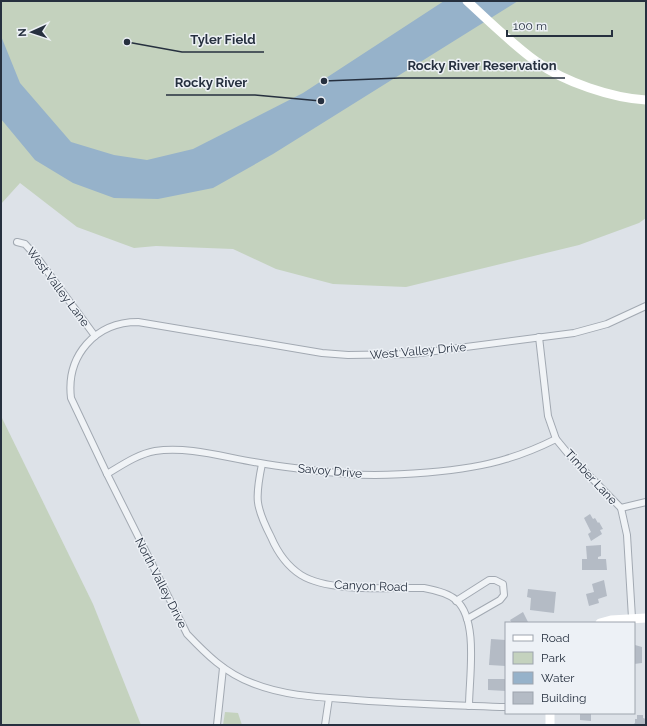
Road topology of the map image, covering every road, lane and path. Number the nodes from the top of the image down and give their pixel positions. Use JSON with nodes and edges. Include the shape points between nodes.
{"nodes":[{"id":1,"x":468,"y":1,"type":"edge"},
{"id":2,"x":646,"y":100,"type":"edge"},
{"id":3,"x":17,"y":242,"type":"dead end"},
{"id":4,"x":646,"y":307,"type":"edge"},
{"id":5,"x":95,"y":336,"type":"junction"},
{"id":6,"x":538,"y":337,"type":"junction"},
{"id":7,"x":556,"y":439,"type":"junction"},
{"id":8,"x":262,"y":464,"type":"junction"},
{"id":9,"x":106,"y":474,"type":"junction"},
{"id":10,"x":646,"y":502,"type":"edge"},
{"id":11,"x":620,"y":508,"type":"junction"},
{"id":12,"x":456,"y":601,"type":"junction"},
{"id":13,"x":632,"y":618,"type":"junction"},
{"id":14,"x":646,"y":618,"type":"edge"},
{"id":15,"x":466,"y":619,"type":"junction"},
{"id":16,"x":606,"y":622,"type":"edge"},
{"id":17,"x":223,"y":668,"type":"junction"},
{"id":18,"x":329,"y":698,"type":"junction"},
{"id":19,"x":469,"y":706,"type":"junction"},
{"id":20,"x":505,"y":707,"type":"edge"},
{"id":21,"x":550,"y":714,"type":"edge"},
{"id":22,"x":217,"y":725,"type":"edge"},
{"id":23,"x":325,"y":725,"type":"edge"},
{"id":24,"x":550,"y":725,"type":"edge"}],
"edges":[{"from":1,"to":2,"type":"street","via":[[538,63],[587,88],[614,96]]},
{"from":3,"to":5,"type":"street","name":"West Valley Lane","via":[[25,244],[36,256]]},
{"from":4,"to":6,"type":"street","name":"West Valley Drive","via":[[590,329]]},
{"from":5,"to":6,"type":"street","name":"West Valley Drive","via":[[123,322],[138,322],[348,356],[412,354]]},
{"from":5,"to":9,"type":"street","name":"North Valley Drive","via":[[79,352],[69,386],[71,398]]},
{"from":6,"to":7,"type":"street","name":"Timber Lane","via":[[548,416]]},
{"from":7,"to":8,"type":"street","name":"Savoy Drive","via":[[504,460],[432,471],[349,474]]},
{"from":7,"to":11,"type":"street","name":"Timber Lane"},
{"from":8,"to":9,"type":"street","name":"Savoy Drive","via":[[183,450],[156,451],[141,455]]},
{"from":8,"to":12,"type":"street","name":"Canyon Road","via":[[256,492],[261,518],[278,553],[300,574],[315,582],[335,586],[436,590]]},
{"from":9,"to":17,"type":"street","name":"North Valley Drive","via":[[187,634]]},
{"from":10,"to":11,"type":"street"},
{"from":11,"to":13,"type":"street","name":"Timber Lane","via":[[627,535]]},
{"from":12,"to":15,"type":"street","via":[[463,609]]},
{"from":12,"to":15,"type":"street","via":[[489,580],[500,581],[503,584],[504,595],[500,600]]},
{"from":13,"to":14,"type":"street"},
{"from":13,"to":16,"type":"street"},
{"from":15,"to":19,"type":"street","via":[[470,641]]},
{"from":17,"to":18,"type":"street","name":"North Valley Drive","via":[[270,690]]},
{"from":17,"to":22,"type":"street"},
{"from":18,"to":19,"type":"street","name":"North Valley Drive","via":[[414,705]]},
{"from":18,"to":23,"type":"street"},
{"from":19,"to":20,"type":"street","name":"North Valley Drive"},
{"from":21,"to":24,"type":"street"}]}
